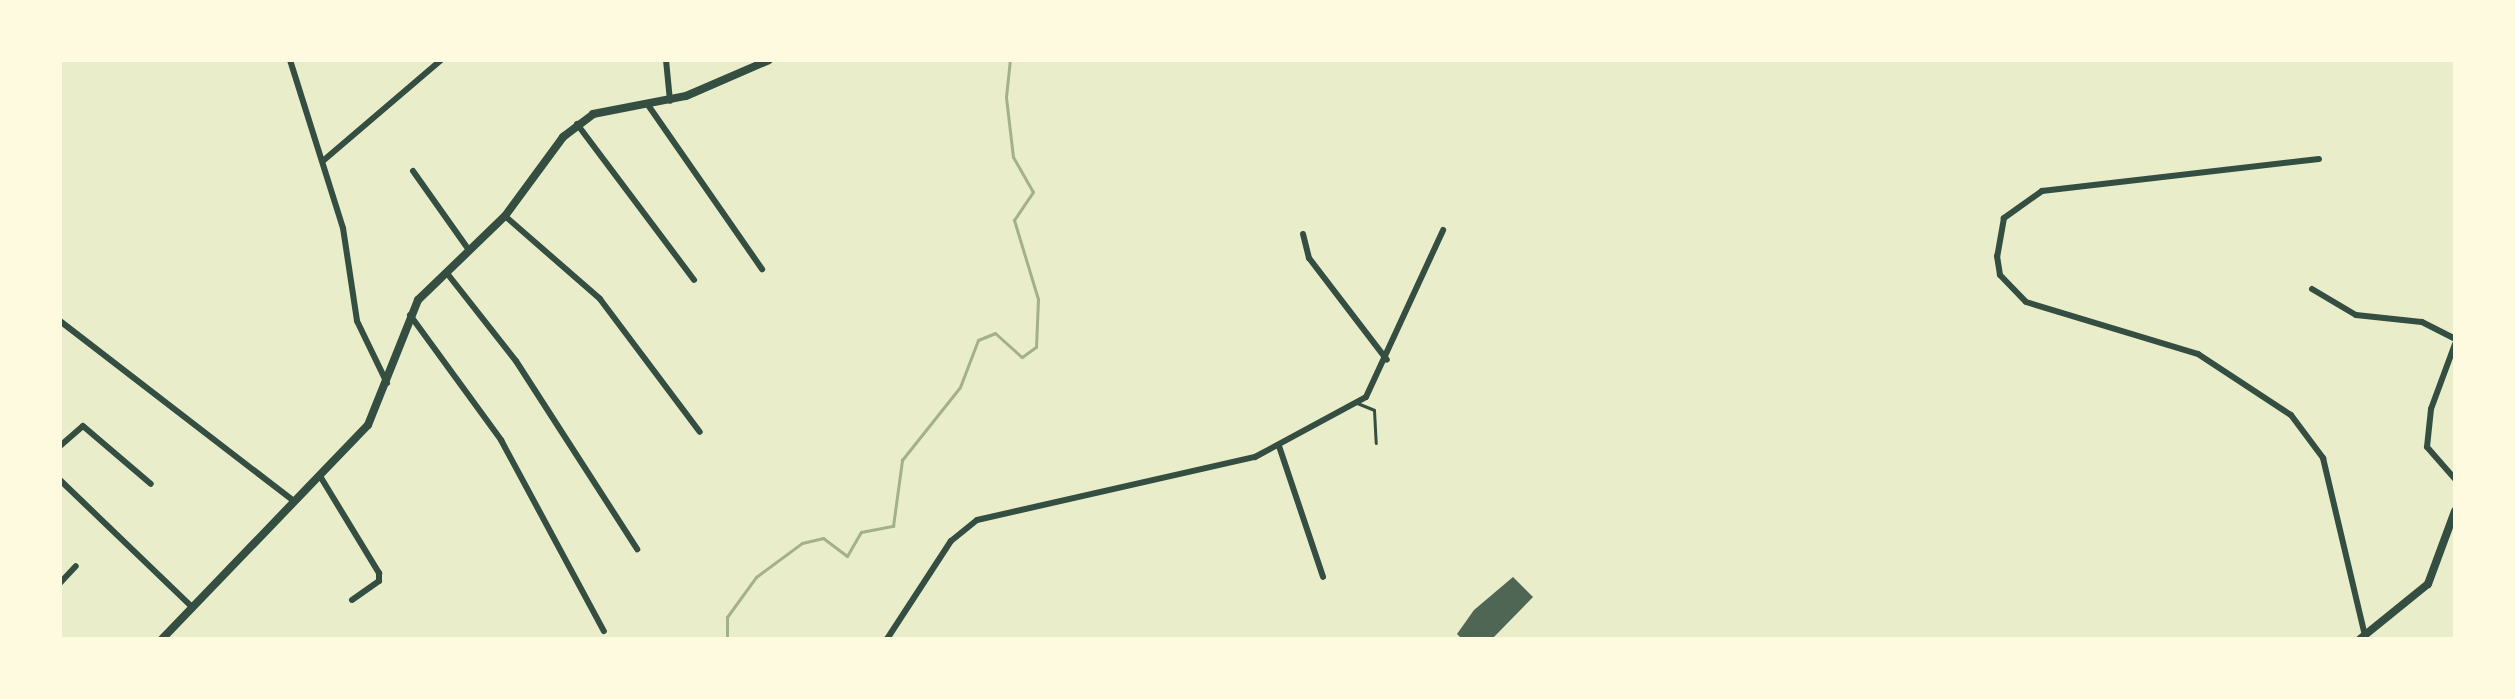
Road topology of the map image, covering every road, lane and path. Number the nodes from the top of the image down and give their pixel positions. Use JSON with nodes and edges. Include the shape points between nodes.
{"nodes":[{"id":1,"x":290,"y":60,"type":"edge"},
{"id":2,"x":441,"y":60,"type":"edge"},
{"id":3,"x":666,"y":60,"type":"edge"},
{"id":4,"x":769,"y":60,"type":"edge"},
{"id":5,"x":670,"y":101,"type":"junction"},
{"id":6,"x":648,"y":105,"type":"junction"},
{"id":7,"x":577,"y":124,"type":"junction"},
{"id":8,"x":2319,"y":159,"type":"dead end"},
{"id":9,"x":324,"y":160,"type":"junction"},
{"id":10,"x":413,"y":171,"type":"dead end"},
{"id":11,"x":505,"y":216,"type":"junction"},
{"id":12,"x":1443,"y":230,"type":"dead end"},
{"id":13,"x":1303,"y":234,"type":"dead end"},
{"id":14,"x":469,"y":250,"type":"junction"},
{"id":15,"x":762,"y":269,"type":"dead end"},
{"id":16,"x":445,"y":271,"type":"junction"},
{"id":17,"x":694,"y":280,"type":"dead end"},
{"id":18,"x":2312,"y":289,"type":"dead end"},
{"id":19,"x":409,"y":314,"type":"junction"},
{"id":20,"x":60,"y":321,"type":"edge"},
{"id":21,"x":2455,"y":341,"type":"edge"},
{"id":22,"x":1387,"y":360,"type":"junction"},
{"id":23,"x":388,"y":383,"type":"junction"},
{"id":24,"x":1357,"y":403,"type":"junction"},
{"id":25,"x":700,"y":432,"type":"dead end"},
{"id":26,"x":1376,"y":443,"type":"dead end"},
{"id":27,"x":60,"y":446,"type":"edge"},
{"id":28,"x":1279,"y":446,"type":"junction"},
{"id":29,"x":320,"y":476,"type":"junction"},
{"id":30,"x":2455,"y":479,"type":"edge"},
{"id":31,"x":60,"y":480,"type":"edge"},
{"id":32,"x":151,"y":484,"type":"dead end"},
{"id":33,"x":294,"y":501,"type":"junction"},
{"id":34,"x":2455,"y":511,"type":"edge"},
{"id":35,"x":637,"y":549,"type":"dead end"},
{"id":36,"x":76,"y":566,"type":"dead end"},
{"id":37,"x":1323,"y":577,"type":"dead end"},
{"id":38,"x":60,"y":583,"type":"edge"},
{"id":39,"x":352,"y":600,"type":"dead end"},
{"id":40,"x":191,"y":606,"type":"junction"},
{"id":41,"x":604,"y":631,"type":"dead end"},
{"id":42,"x":2363,"y":637,"type":"edge"},
{"id":43,"x":162,"y":639,"type":"edge"},
{"id":44,"x":887,"y":639,"type":"edge"}],
"edges":[{"from":1,"to":9,"type":"street"},
{"from":2,"to":9,"type":"street"},
{"from":3,"to":5,"type":"street"},
{"from":4,"to":5,"type":"street"},
{"from":5,"to":6,"type":"street"},
{"from":6,"to":7,"type":"street"},
{"from":6,"to":15,"type":"street"},
{"from":7,"to":11,"type":"street"},
{"from":7,"to":17,"type":"street"},
{"from":8,"to":42,"type":"street","via":[[2042,191],[2004,218],[1997,256],[2000,275],[2026,302],[2198,354],[2291,415],[2323,458]]},
{"from":9,"to":23,"type":"street","via":[[346,242],[357,321]]},
{"from":10,"to":14,"type":"street"},
{"from":11,"to":14,"type":"street"},
{"from":11,"to":25,"type":"street","via":[[600,299]]},
{"from":12,"to":22,"type":"street"},
{"from":13,"to":22,"type":"street","via":[[1309,258]]},
{"from":14,"to":16,"type":"street"},
{"from":16,"to":19,"type":"street"},
{"from":16,"to":35,"type":"street","via":[[516,361]]},
{"from":18,"to":21,"type":"street","via":[[2356,315],[2422,322]]},
{"from":19,"to":23,"type":"street"},
{"from":19,"to":41,"type":"street","via":[[501,440]]},
{"from":20,"to":33,"type":"street"},
{"from":21,"to":30,"type":"street","via":[[2434,398],[2427,447]]},
{"from":22,"to":24,"type":"street"},
{"from":23,"to":29,"type":"street","via":[[368,425]]},
{"from":24,"to":26,"type":"lane","via":[[1374,410]]},
{"from":24,"to":28,"type":"street"},
{"from":27,"to":32,"type":"street","via":[[83,426]]},
{"from":28,"to":37,"type":"street"},
{"from":28,"to":44,"type":"street","via":[[977,520],[951,541]]},
{"from":29,"to":33,"type":"street"},
{"from":29,"to":39,"type":"street","via":[[379,573],[379,581]]},
{"from":31,"to":40,"type":"street"},
{"from":33,"to":40,"type":"street"},
{"from":34,"to":42,"type":"street","via":[[2428,584]]},
{"from":36,"to":38,"type":"street"},
{"from":40,"to":43,"type":"street"}]}
